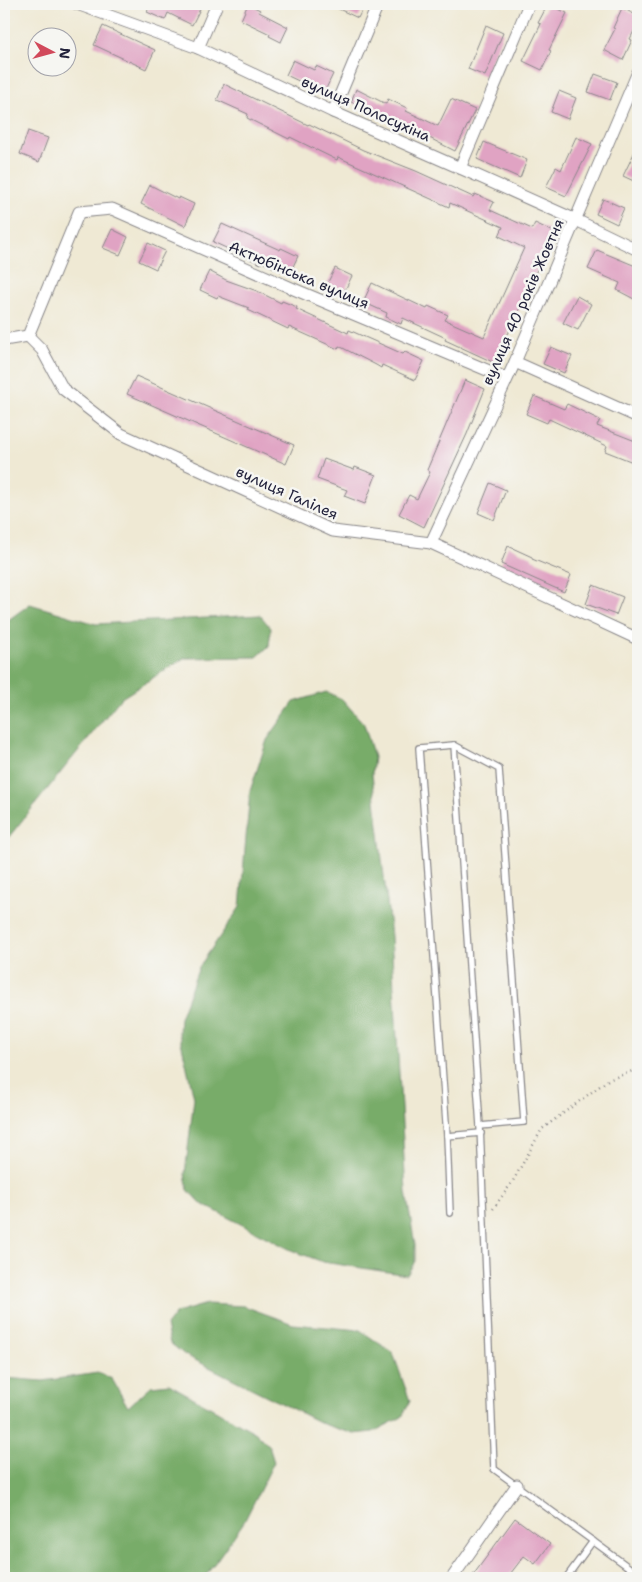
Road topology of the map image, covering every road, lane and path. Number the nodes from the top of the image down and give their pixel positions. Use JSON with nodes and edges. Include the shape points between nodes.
{"nodes":[{"id":1,"x":77,"y":4,"type":"edge"},
{"id":2,"x":217,"y":4,"type":"edge"},
{"id":3,"x":378,"y":4,"type":"edge"},
{"id":4,"x":529,"y":4,"type":"edge"},
{"id":5,"x":198,"y":48,"type":"junction"},
{"id":6,"x":638,"y":72,"type":"edge"},
{"id":7,"x":333,"y":112,"type":"junction"},
{"id":8,"x":460,"y":168,"type":"junction"},
{"id":9,"x":576,"y":220,"type":"junction"},
{"id":10,"x":638,"y":250,"type":"edge"},
{"id":11,"x":28,"y":336,"type":"junction"},
{"id":12,"x":4,"y":340,"type":"edge"},
{"id":13,"x":515,"y":362,"type":"junction"},
{"id":14,"x":506,"y":378,"type":"junction"},
{"id":15,"x":638,"y":417,"type":"edge"},
{"id":16,"x":431,"y":543,"type":"junction"},
{"id":17,"x":638,"y":639,"type":"edge"},
{"id":18,"x":454,"y":745,"type":"junction"},
{"id":19,"x":638,"y":1069,"type":"edge"},
{"id":20,"x":480,"y":1129,"type":"junction"},
{"id":21,"x":447,"y":1136,"type":"junction"},
{"id":22,"x":493,"y":1210,"type":"dead end"},
{"id":23,"x":450,"y":1213,"type":"dead end"},
{"id":24,"x":517,"y":1485,"type":"junction"},
{"id":25,"x":593,"y":1541,"type":"junction"},
{"id":26,"x":638,"y":1574,"type":"edge"},
{"id":27,"x":452,"y":1578,"type":"edge"},
{"id":28,"x":566,"y":1578,"type":"edge"}],
"edges":[{"from":1,"to":5,"type":"street","name":"вулиця Полосухіна"},
{"from":2,"to":5,"type":"street"},
{"from":3,"to":7,"type":"street"},
{"from":4,"to":8,"type":"street"},
{"from":5,"to":7,"type":"street","name":"вулиця Полосухіна"},
{"from":6,"to":9,"type":"street","name":"вулиця 40 років Жовтня"},
{"from":7,"to":8,"type":"street","name":"вулиця Полосухіна"},
{"from":8,"to":9,"type":"street","name":"вулиця Полосухіна"},
{"from":9,"to":10,"type":"street","name":"вулиця Полосухіна"},
{"from":9,"to":13,"type":"street","name":"вулиця 40 років Жовтня"},
{"from":11,"to":12,"type":"street"},
{"from":11,"to":14,"type":"street","name":"Актюбінська вулиця","via":[[79,212],[112,209]]},
{"from":11,"to":16,"type":"street","name":"вулиця Галілея","via":[[42,350],[63,389],[121,434],[333,531]]},
{"from":13,"to":14,"type":"street","name":"вулиця 40 років Жовтня"},
{"from":13,"to":15,"type":"street"},
{"from":14,"to":16,"type":"street","name":"вулиця 40 років Жовтня"},
{"from":16,"to":17,"type":"street","name":"вулиця Галілея"},
{"from":18,"to":20,"type":"lane"},
{"from":18,"to":20,"type":"lane","via":[[499,769],[524,1122]]},
{"from":18,"to":21,"type":"lane","via":[[419,748]]},
{"from":19,"to":22,"type":"path","via":[[608,1080],[542,1129]]},
{"from":20,"to":21,"type":"lane"},
{"from":20,"to":24,"type":"lane","via":[[494,1469]]},
{"from":21,"to":23,"type":"lane"},
{"from":24,"to":25,"type":"lane"},
{"from":24,"to":27,"type":"street"},
{"from":25,"to":26,"type":"lane"},
{"from":25,"to":28,"type":"lane"}]}
